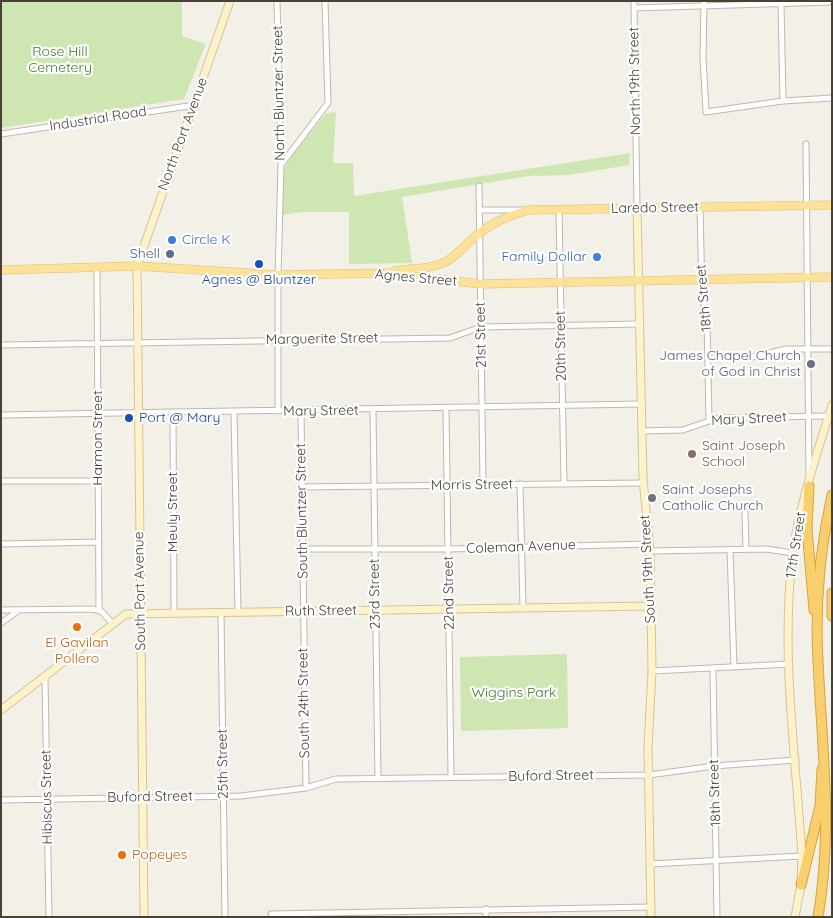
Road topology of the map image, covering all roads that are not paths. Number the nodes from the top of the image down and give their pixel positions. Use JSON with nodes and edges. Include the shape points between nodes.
{"nodes":[{"id":1,"x":230,"y":1,"type":"edge"},
{"id":2,"x":277,"y":1,"type":"edge"},
{"id":3,"x":325,"y":1,"type":"edge"},
{"id":4,"x":634,"y":1,"type":"edge"},
{"id":5,"x":746,"y":2,"type":"edge"},
{"id":6,"x":781,"y":2,"type":"junction"},
{"id":7,"x":832,"y":2,"type":"edge"},
{"id":8,"x":704,"y":3,"type":"edge"},
{"id":9,"x":662,"y":4,"type":"edge"},
{"id":10,"x":634,"y":8,"type":"junction"},
{"id":11,"x":832,"y":98,"type":"edge"},
{"id":12,"x":783,"y":101,"type":"junction"},
{"id":13,"x":195,"y":104,"type":"junction"},
{"id":14,"x":1,"y":134,"type":"edge"},
{"id":15,"x":806,"y":144,"type":"dead end"},
{"id":16,"x":637,"y":162,"type":"joint"},
{"id":17,"x":281,"y":165,"type":"junction"},
{"id":18,"x":479,"y":186,"type":"dead end"},
{"id":19,"x":806,"y":205,"type":"junction"},
{"id":20,"x":832,"y":205,"type":"edge"},
{"id":21,"x":700,"y":207,"type":"junction"},
{"id":22,"x":638,"y":208,"type":"junction"},
{"id":23,"x":559,"y":209,"type":"junction"},
{"id":24,"x":479,"y":210,"type":"junction"},
{"id":25,"x":528,"y":210,"type":"junction"},
{"id":26,"x":479,"y":234,"type":"junction"},
{"id":27,"x":137,"y":266,"type":"junction"},
{"id":28,"x":97,"y":267,"type":"junction"},
{"id":29,"x":1,"y":270,"type":"edge"},
{"id":30,"x":387,"y":273,"type":"junction"},
{"id":31,"x":278,"y":275,"type":"junction"},
{"id":32,"x":832,"y":277,"type":"edge"},
{"id":33,"x":807,"y":278,"type":"junction"},
{"id":34,"x":639,"y":280,"type":"junction"},
{"id":35,"x":701,"y":280,"type":"junction"},
{"id":36,"x":560,"y":282,"type":"junction"},
{"id":37,"x":480,"y":284,"type":"junction"},
{"id":38,"x":640,"y":324,"type":"junction"},
{"id":39,"x":560,"y":325,"type":"junction"},
{"id":40,"x":481,"y":327,"type":"junction"},
{"id":41,"x":278,"y":340,"type":"junction"},
{"id":42,"x":137,"y":342,"type":"junction"},
{"id":43,"x":97,"y":343,"type":"junction"},
{"id":44,"x":1,"y":345,"type":"edge"},
{"id":45,"x":808,"y":349,"type":"junction"},
{"id":46,"x":832,"y":349,"type":"edge"},
{"id":47,"x":708,"y":358,"type":"junction"},
{"id":48,"x":641,"y":404,"type":"junction"},
{"id":49,"x":832,"y":405,"type":"edge"},
{"id":50,"x":562,"y":406,"type":"junction"},
{"id":51,"x":482,"y":408,"type":"junction"},
{"id":52,"x":446,"y":409,"type":"junction"},
{"id":53,"x":373,"y":410,"type":"junction"},
{"id":54,"x":278,"y":411,"type":"junction"},
{"id":55,"x":301,"y":411,"type":"junction"},
{"id":56,"x":173,"y":412,"type":"junction"},
{"id":57,"x":234,"y":412,"type":"junction"},
{"id":58,"x":97,"y":413,"type":"junction"},
{"id":59,"x":138,"y":413,"type":"junction"},
{"id":60,"x":1,"y":415,"type":"edge"},
{"id":61,"x":809,"y":416,"type":"junction"},
{"id":62,"x":828,"y":416,"type":"junction"},
{"id":63,"x":709,"y":420,"type":"junction"},
{"id":64,"x":641,"y":431,"type":"junction"},
{"id":65,"x":1,"y":481,"type":"edge"},
{"id":66,"x":98,"y":481,"type":"junction"},
{"id":67,"x":643,"y":482,"type":"junction"},
{"id":68,"x":520,"y":484,"type":"junction"},
{"id":69,"x":564,"y":484,"type":"junction"},
{"id":70,"x":447,"y":485,"type":"junction"},
{"id":71,"x":483,"y":485,"type":"junction"},
{"id":72,"x":374,"y":486,"type":"junction"},
{"id":73,"x":809,"y":486,"type":"junction"},
{"id":74,"x":300,"y":487,"type":"junction"},
{"id":75,"x":832,"y":495,"type":"edge"},
{"id":76,"x":745,"y":511,"type":"dead end"},
{"id":77,"x":99,"y":542,"type":"junction"},
{"id":78,"x":1,"y":544,"type":"edge"},
{"id":79,"x":522,"y":546,"type":"junction"},
{"id":80,"x":650,"y":547,"type":"junction"},
{"id":81,"x":302,"y":549,"type":"junction"},
{"id":82,"x":375,"y":549,"type":"junction"},
{"id":83,"x":448,"y":549,"type":"junction"},
{"id":84,"x":730,"y":550,"type":"junction"},
{"id":85,"x":746,"y":550,"type":"junction"},
{"id":86,"x":793,"y":553,"type":"junction"},
{"id":87,"x":832,"y":593,"type":"edge"},
{"id":88,"x":651,"y":606,"type":"junction"},
{"id":89,"x":523,"y":608,"type":"junction"},
{"id":90,"x":449,"y":609,"type":"junction"},
{"id":91,"x":1,"y":610,"type":"edge"},
{"id":92,"x":18,"y":610,"type":"junction"},
{"id":93,"x":99,"y":610,"type":"junction"},
{"id":94,"x":376,"y":610,"type":"junction"},
{"id":95,"x":303,"y":611,"type":"junction"},
{"id":96,"x":221,"y":612,"type":"junction"},
{"id":97,"x":238,"y":612,"type":"junction"},
{"id":98,"x":140,"y":613,"type":"junction"},
{"id":99,"x":174,"y":613,"type":"junction"},
{"id":100,"x":832,"y":616,"type":"edge"},
{"id":101,"x":1,"y":623,"type":"edge"},
{"id":102,"x":112,"y":624,"type":"junction"},
{"id":103,"x":817,"y":633,"type":"junction"},
{"id":104,"x":789,"y":664,"type":"junction"},
{"id":105,"x":734,"y":668,"type":"junction"},
{"id":106,"x":712,"y":669,"type":"junction"},
{"id":107,"x":652,"y":671,"type":"junction"},
{"id":108,"x":45,"y":677,"type":"junction"},
{"id":109,"x":1,"y":710,"type":"edge"},
{"id":110,"x":824,"y":739,"type":"junction"},
{"id":111,"x":796,"y":760,"type":"junction"},
{"id":112,"x":714,"y":766,"type":"junction"},
{"id":113,"x":649,"y":775,"type":"junction"},
{"id":114,"x":378,"y":778,"type":"junction"},
{"id":115,"x":452,"y":778,"type":"junction"},
{"id":116,"x":306,"y":788,"type":"junction"},
{"id":117,"x":223,"y":796,"type":"junction"},
{"id":118,"x":143,"y":797,"type":"junction"},
{"id":119,"x":48,"y":798,"type":"junction"},
{"id":120,"x":1,"y":800,"type":"edge"},
{"id":121,"x":802,"y":856,"type":"junction"},
{"id":122,"x":717,"y":861,"type":"junction"},
{"id":123,"x":650,"y":864,"type":"junction"},
{"id":124,"x":801,"y":884,"type":"junction"},
{"id":125,"x":651,"y":907,"type":"junction"},
{"id":126,"x":486,"y":909,"type":"junction"},
{"id":127,"x":271,"y":914,"type":"dead end"},
{"id":128,"x":374,"y":914,"type":"edge"},
{"id":129,"x":49,"y":917,"type":"edge"},
{"id":130,"x":144,"y":917,"type":"edge"},
{"id":131,"x":225,"y":917,"type":"edge"},
{"id":132,"x":486,"y":917,"type":"edge"},
{"id":133,"x":651,"y":917,"type":"edge"},
{"id":134,"x":717,"y":917,"type":"edge"},
{"id":135,"x":795,"y":917,"type":"edge"},
{"id":136,"x":818,"y":917,"type":"edge"}],
"edges":[{"from":1,"to":13,"type":"main road","name":"North Port Avenue"},
{"from":2,"to":17,"type":"street","name":"North Bluntzer Street"},
{"from":3,"to":17,"type":"street","via":[[328,103]]},
{"from":4,"to":10,"type":"street","name":"North 19th Street"},
{"from":5,"to":6,"type":"street"},
{"from":5,"to":8,"type":"street"},
{"from":6,"to":7,"type":"street"},
{"from":6,"to":12,"type":"street"},
{"from":8,"to":9,"type":"street"},
{"from":8,"to":12,"type":"street","via":[[706,112]]},
{"from":9,"to":10,"type":"street"},
{"from":10,"to":16,"type":"street","name":"North 19th Street"},
{"from":11,"to":12,"type":"street"},
{"from":13,"to":14,"type":"street","name":"Industrial Road"},
{"from":13,"to":27,"type":"main road","name":"North Port Avenue"},
{"from":15,"to":19,"type":"street","name":"17th Street"},
{"from":16,"to":22,"type":"street","name":"South 19th Street"},
{"from":17,"to":31,"type":"street","name":"North Bluntzer Street"},
{"from":18,"to":24,"type":"street","name":"21st Street"},
{"from":19,"to":20,"type":"main road","name":"Laredo Street"},
{"from":19,"to":21,"type":"main road","name":"Laredo Street"},
{"from":19,"to":33,"type":"street","name":"17th Street"},
{"from":21,"to":22,"type":"main road","name":"Laredo Street"},
{"from":21,"to":35,"type":"street","name":"18th Street"},
{"from":22,"to":23,"type":"main road","name":"Laredo Street"},
{"from":22,"to":34,"type":"main road","name":"South 19th Street"},
{"from":23,"to":25,"type":"main road","name":"Laredo Street"},
{"from":23,"to":36,"type":"street","name":"20th Street"},
{"from":24,"to":25,"type":"street","name":"Laredo Street"},
{"from":24,"to":26,"type":"street","name":"21st Street"},
{"from":25,"to":26,"type":"main road","via":[[500,219]]},
{"from":26,"to":30,"type":"main road","via":[[444,263]]},
{"from":26,"to":37,"type":"street","name":"21st Street"},
{"from":27,"to":28,"type":"main road","name":"Agnes Street"},
{"from":27,"to":31,"type":"main road","name":"Agnes Street"},
{"from":27,"to":42,"type":"main road","name":"South Port Avenue"},
{"from":28,"to":29,"type":"main road","name":"Agnes Street"},
{"from":28,"to":43,"type":"street","name":"Harmon Street"},
{"from":30,"to":31,"type":"main road","name":"Agnes Street"},
{"from":30,"to":37,"type":"main road","name":"Agnes Street"},
{"from":31,"to":41,"type":"street"},
{"from":32,"to":33,"type":"main road","name":"Agnes Street"},
{"from":33,"to":35,"type":"main road","name":"Agnes Street"},
{"from":33,"to":45,"type":"street","name":"17th Street"},
{"from":34,"to":35,"type":"main road","name":"Agnes Street"},
{"from":34,"to":36,"type":"main road","name":"Agnes Street"},
{"from":34,"to":38,"type":"main road","name":"South 19th Street"},
{"from":35,"to":47,"type":"street","name":"18th Street"},
{"from":36,"to":37,"type":"main road","name":"Agnes Street"},
{"from":36,"to":39,"type":"street","name":"20th Street"},
{"from":37,"to":40,"type":"street","name":"21st Street"},
{"from":38,"to":39,"type":"street","name":"Marguerite Street"},
{"from":38,"to":48,"type":"main road","name":"South 19th Street"},
{"from":39,"to":40,"type":"street","name":"Marguerite Street"},
{"from":39,"to":50,"type":"street","name":"20th Street"},
{"from":40,"to":41,"type":"street","name":"Marguerite Street","via":[[450,338]]},
{"from":40,"to":51,"type":"street","name":"21st Street"},
{"from":41,"to":42,"type":"street","name":"Marguerite Street"},
{"from":41,"to":54,"type":"street"},
{"from":42,"to":43,"type":"street","name":"Marguerite Street"},
{"from":42,"to":59,"type":"main road","name":"South Port Avenue"},
{"from":43,"to":44,"type":"street","name":"Marguerite Street"},
{"from":43,"to":58,"type":"street","name":"Harmon Street"},
{"from":45,"to":46,"type":"street"},
{"from":45,"to":47,"type":"street","via":[[786,349],[752,357]]},
{"from":45,"to":61,"type":"street","name":"17th Street"},
{"from":47,"to":63,"type":"street","name":"18th Street"},
{"from":48,"to":50,"type":"street","name":"Mary Street"},
{"from":48,"to":64,"type":"main road","name":"South 19th Street"},
{"from":49,"to":62,"type":"main road"},
{"from":50,"to":51,"type":"street","name":"Mary Street"},
{"from":50,"to":69,"type":"street","name":"20th Street"},
{"from":51,"to":52,"type":"street","name":"Mary Street"},
{"from":51,"to":71,"type":"street","name":"21st Street"},
{"from":52,"to":53,"type":"street","name":"Mary Street"},
{"from":52,"to":70,"type":"street","name":"22nd Street"},
{"from":53,"to":55,"type":"street","name":"Mary Street"},
{"from":53,"to":72,"type":"street","name":"23rd Street"},
{"from":54,"to":55,"type":"street","name":"Mary Street"},
{"from":54,"to":57,"type":"street","name":"Mary Street"},
{"from":55,"to":74,"type":"street","name":"South Bluntzer Street"},
{"from":56,"to":57,"type":"street","name":"Mary Street"},
{"from":56,"to":59,"type":"street","name":"Mary Street"},
{"from":56,"to":99,"type":"street","name":"Meuly Street"},
{"from":57,"to":97,"type":"street"},
{"from":58,"to":59,"type":"street","name":"Mary Street"},
{"from":58,"to":60,"type":"street","name":"Mary Street"},
{"from":58,"to":66,"type":"street","name":"Harmon Street"},
{"from":59,"to":98,"type":"main road","name":"South Port Avenue"},
{"from":61,"to":62,"type":"street","name":"Mary Street"},
{"from":61,"to":63,"type":"street","name":"Mary Street"},
{"from":61,"to":73,"type":"street","name":"17th Street"},
{"from":62,"to":73,"type":"main road"},
{"from":63,"to":64,"type":"street","name":"Mary Street","via":[[683,430]]},
{"from":64,"to":67,"type":"main road","name":"South 19th Street"},
{"from":65,"to":66,"type":"street"},
{"from":66,"to":77,"type":"street","name":"Harmon Street"},
{"from":67,"to":69,"type":"street","name":"Morris Street"},
{"from":67,"to":80,"type":"main road","name":"South 19th Street"},
{"from":68,"to":69,"type":"street","name":"Morris Street"},
{"from":68,"to":71,"type":"street","name":"Morris Street"},
{"from":68,"to":79,"type":"street"},
{"from":70,"to":71,"type":"street","name":"Morris Street"},
{"from":70,"to":72,"type":"street","name":"Morris Street"},
{"from":70,"to":83,"type":"street","name":"22nd Street"},
{"from":72,"to":74,"type":"street","name":"Morris Street"},
{"from":72,"to":82,"type":"street","name":"23rd Street"},
{"from":73,"to":86,"type":"main road","name":"17th Street","via":[[798,518]]},
{"from":73,"to":103,"type":"highway","via":[[806,529]]},
{"from":74,"to":81,"type":"street","name":"South Bluntzer Street"},
{"from":75,"to":103,"type":"highway","via":[[821,561]]},
{"from":76,"to":85,"type":"street"},
{"from":77,"to":78,"type":"street"},
{"from":77,"to":93,"type":"street","name":"Harmon Street"},
{"from":79,"to":80,"type":"street","name":"Coleman Avenue"},
{"from":79,"to":83,"type":"street","name":"Coleman Avenue"},
{"from":79,"to":89,"type":"street"},
{"from":80,"to":84,"type":"street","name":"Coleman Avenue"},
{"from":80,"to":88,"type":"main road","name":"South 19th Street"},
{"from":81,"to":82,"type":"street","name":"Coleman Avenue"},
{"from":81,"to":95,"type":"street","name":"South Bluntzer Street"},
{"from":82,"to":83,"type":"street","name":"Coleman Avenue"},
{"from":82,"to":94,"type":"street","name":"23rd Street"},
{"from":83,"to":90,"type":"street","name":"22nd Street"},
{"from":84,"to":85,"type":"street","name":"Coleman Avenue"},
{"from":84,"to":105,"type":"street"},
{"from":85,"to":86,"type":"street","name":"Coleman Avenue"},
{"from":86,"to":104,"type":"main road","name":"17th Street"},
{"from":87,"to":100,"type":"highway"},
{"from":88,"to":89,"type":"main road","name":"Ruth Street"},
{"from":88,"to":107,"type":"main road","name":"South 19th Street"},
{"from":89,"to":90,"type":"main road","name":"Ruth Street"},
{"from":90,"to":94,"type":"main road","name":"Ruth Street"},
{"from":90,"to":115,"type":"street","name":"22nd Street"},
{"from":91,"to":92,"type":"street"},
{"from":92,"to":93,"type":"street"},
{"from":92,"to":101,"type":"street"},
{"from":93,"to":102,"type":"street"},
{"from":94,"to":95,"type":"main road","name":"Ruth Street"},
{"from":94,"to":114,"type":"street","name":"23rd Street"},
{"from":95,"to":97,"type":"main road","name":"Ruth Street"},
{"from":95,"to":116,"type":"street","name":"South 24th Street"},
{"from":96,"to":97,"type":"main road","name":"Ruth Street"},
{"from":96,"to":99,"type":"main road","name":"Ruth Street"},
{"from":96,"to":117,"type":"street","name":"25th Street"},
{"from":98,"to":99,"type":"main road","name":"Ruth Street"},
{"from":98,"to":102,"type":"main road","name":"Ruth Street","via":[[126,614]]},
{"from":98,"to":118,"type":"main road","name":"South Port Avenue"},
{"from":102,"to":108,"type":"main road","name":"Ruth Street"},
{"from":103,"to":110,"type":"highway"},
{"from":104,"to":105,"type":"street"},
{"from":104,"to":111,"type":"main road","name":"17th Street"},
{"from":105,"to":106,"type":"street"},
{"from":106,"to":107,"type":"street"},
{"from":106,"to":112,"type":"street","name":"18th Street"},
{"from":107,"to":113,"type":"main road","name":"South 19th Street"},
{"from":108,"to":109,"type":"main road","name":"Ruth Street"},
{"from":108,"to":119,"type":"street","name":"Hibiscus Street"},
{"from":110,"to":124,"type":"highway","via":[[820,806]]},
{"from":110,"to":136,"type":"highway","via":[[831,819],[828,865]]},
{"from":111,"to":112,"type":"street","name":"Buford Street"},
{"from":111,"to":121,"type":"main road","name":"17th Street"},
{"from":112,"to":113,"type":"street","name":"Buford Street"},
{"from":112,"to":122,"type":"street","name":"18th Street"},
{"from":113,"to":115,"type":"street","name":"Buford Street"},
{"from":113,"to":123,"type":"main road","name":"South 19th Street"},
{"from":114,"to":115,"type":"street","name":"Buford Street"},
{"from":114,"to":116,"type":"street","name":"Buford Street","via":[[336,779]]},
{"from":116,"to":117,"type":"street","name":"Buford Street"},
{"from":117,"to":118,"type":"street","name":"Buford Street"},
{"from":117,"to":131,"type":"street","name":"25th Street"},
{"from":118,"to":119,"type":"street","name":"Buford Street"},
{"from":118,"to":130,"type":"main road","name":"South Port Avenue"},
{"from":119,"to":120,"type":"street","name":"Buford Street"},
{"from":119,"to":129,"type":"street","name":"Hibiscus Street"},
{"from":121,"to":122,"type":"street"},
{"from":121,"to":124,"type":"main road","name":"17th Street"},
{"from":122,"to":123,"type":"street"},
{"from":122,"to":134,"type":"street","name":"18th Street"},
{"from":123,"to":125,"type":"main road","name":"South 19th Street"},
{"from":124,"to":135,"type":"main road","name":"17th Street"},
{"from":125,"to":126,"type":"street"},
{"from":125,"to":133,"type":"main road","name":"South 19th Street"},
{"from":126,"to":128,"type":"street"},
{"from":126,"to":132,"type":"street"},
{"from":127,"to":128,"type":"street"}]}
